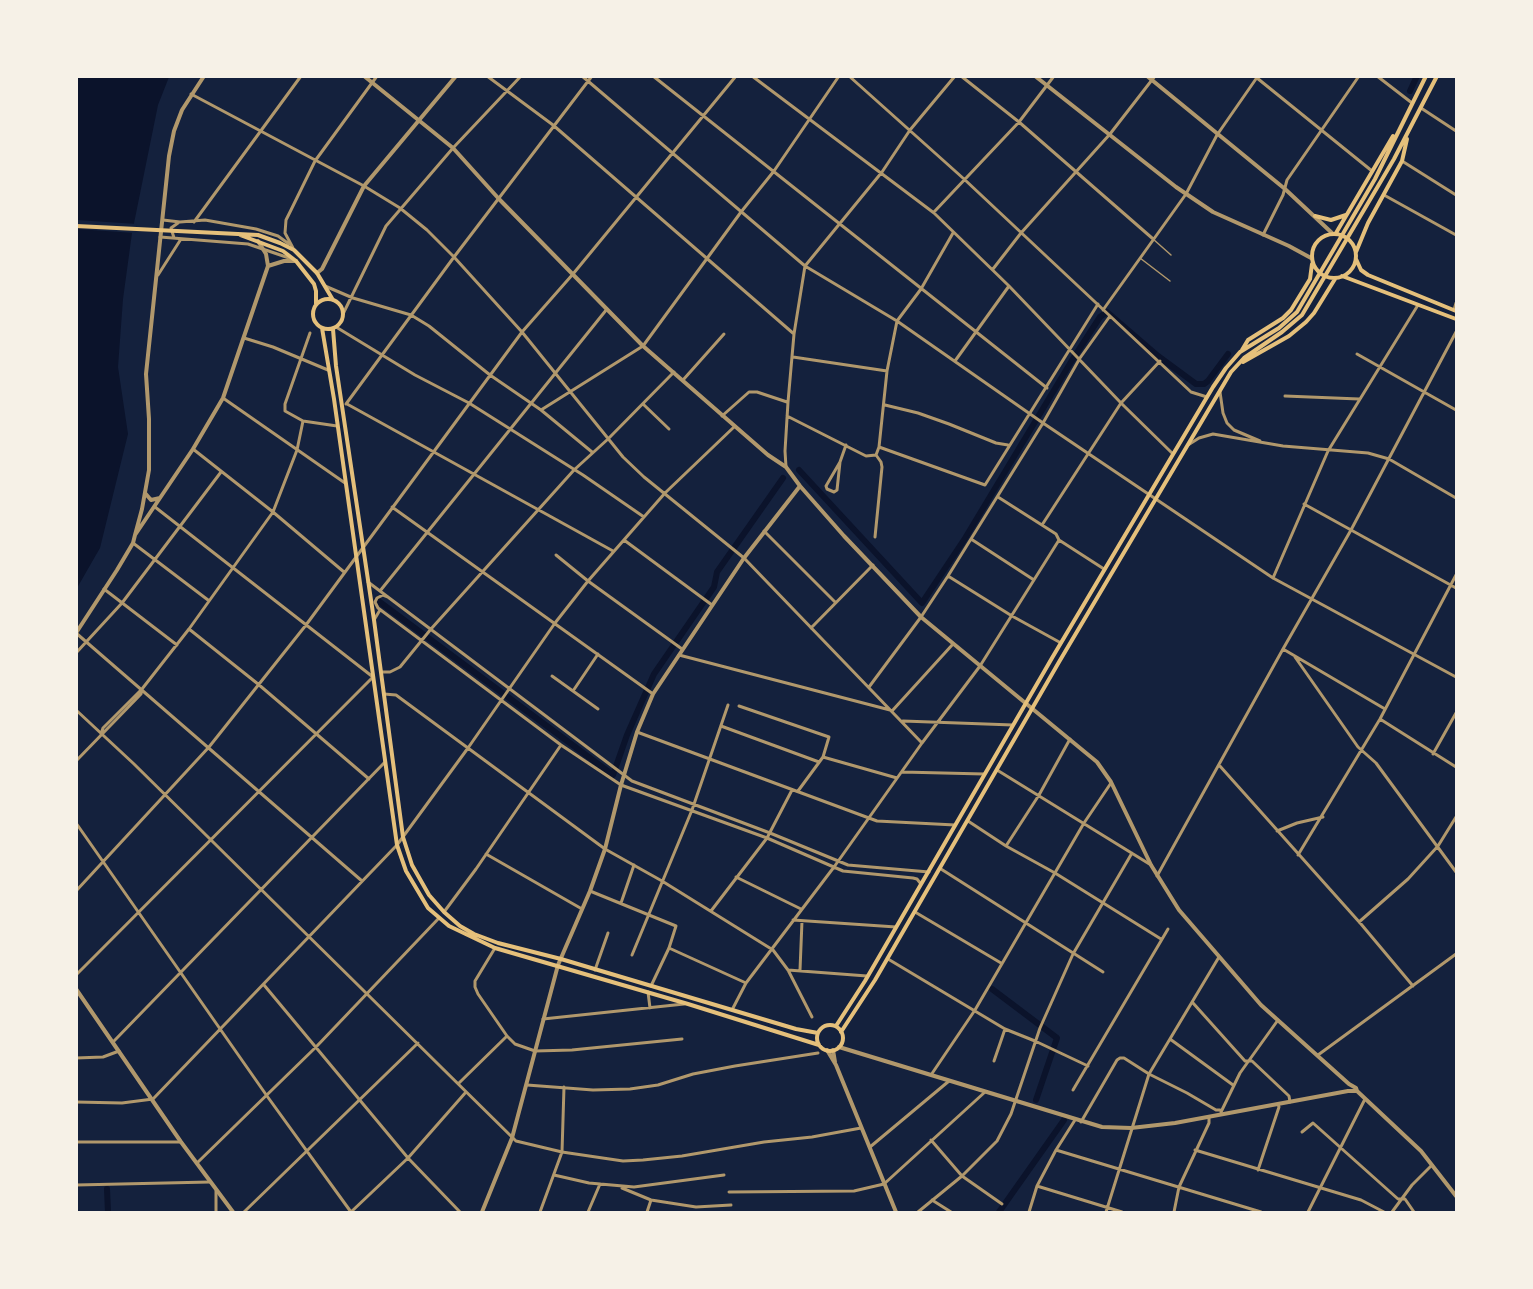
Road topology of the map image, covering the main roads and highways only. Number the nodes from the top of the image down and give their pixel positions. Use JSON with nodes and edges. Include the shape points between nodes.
{"nodes":[{"id":1,"x":1426,"y":76,"type":"edge"},
{"id":2,"x":1437,"y":76,"type":"edge"},
{"id":3,"x":1403,"y":121,"type":"junction"},
{"id":4,"x":1408,"y":133,"type":"junction"},
{"id":5,"x":1349,"y":213,"type":"junction"},
{"id":6,"x":1315,"y":216,"type":"road end"},
{"id":7,"x":76,"y":226,"type":"edge"},
{"id":8,"x":230,"y":233,"type":"junction"},
{"id":9,"x":1334,"y":233,"type":"junction"},
{"id":10,"x":1356,"y":255,"type":"junction"},
{"id":11,"x":1312,"y":264,"type":"junction"},
{"id":12,"x":1342,"y":276,"type":"junction"},
{"id":13,"x":1335,"y":278,"type":"junction"},
{"id":14,"x":333,"y":300,"type":"junction"},
{"id":15,"x":316,"y":304,"type":"junction"},
{"id":16,"x":1455,"y":310,"type":"edge"},
{"id":17,"x":1456,"y":319,"type":"edge"},
{"id":18,"x":322,"y":328,"type":"junction"},
{"id":19,"x":334,"y":328,"type":"junction"},
{"id":20,"x":1240,"y":352,"type":"junction"},
{"id":21,"x":1236,"y":365,"type":"junction"},
{"id":22,"x":836,"y":1026,"type":"junction"},
{"id":23,"x":841,"y":1032,"type":"junction"},
{"id":24,"x":818,"y":1033,"type":"junction"},
{"id":25,"x":819,"y":1045,"type":"junction"}],
"edges":[{"from":1,"to":3,"type":"main road"},
{"from":2,"to":4,"type":"main road"},
{"from":3,"to":5,"type":"main road"},
{"from":3,"to":20,"type":"main road","via":[[1375,179],[1297,312]]},
{"from":4,"to":10,"type":"main road","via":[[1402,161]]},
{"from":4,"to":21,"type":"main road","via":[[1302,315]]},
{"from":5,"to":6,"type":"main road","via":[[1331,220]]},
{"from":5,"to":9,"type":"main road"},
{"from":7,"to":8,"type":"main road"},
{"from":8,"to":14,"type":"main road","via":[[258,235],[294,250],[317,273]]},
{"from":8,"to":15,"type":"main road","via":[[283,251],[296,261],[314,284]]},
{"from":9,"to":10,"type":"main road","via":[[1347,238]]},
{"from":9,"to":11,"type":"main road","via":[[1316,241],[1311,252]]},
{"from":10,"to":12,"type":"main road","via":[[1352,269]]},
{"from":10,"to":16,"type":"main road","via":[[1361,270],[1368,275]]},
{"from":11,"to":13,"type":"main road","via":[[1324,276]]},
{"from":11,"to":20,"type":"main road","via":[[1310,279],[1291,310],[1248,340]]},
{"from":12,"to":13,"type":"main road"},
{"from":12,"to":17,"type":"main road"},
{"from":13,"to":21,"type":"main road","via":[[1314,313],[1298,330]]},
{"from":14,"to":15,"type":"main road","via":[[324,299]]},
{"from":14,"to":19,"type":"main road","via":[[343,314]]},
{"from":15,"to":18,"type":"main road","via":[[313,318]]},
{"from":18,"to":19,"type":"main road"},
{"from":18,"to":25,"type":"main road","via":[[397,845],[428,908],[449,926],[495,948]]},
{"from":19,"to":24,"type":"main road","via":[[336,366],[403,837],[418,880],[431,899],[460,926],[498,943]]},
{"from":20,"to":22,"type":"main road","via":[[1207,397]]},
{"from":21,"to":23,"type":"main road","via":[[888,959]]},
{"from":22,"to":23,"type":"main road"},
{"from":22,"to":24,"type":"main road","via":[[826,1026]]},
{"from":23,"to":25,"type":"main road","via":[[843,1040],[839,1047],[827,1050]]},
{"from":24,"to":25,"type":"main road"}]}
